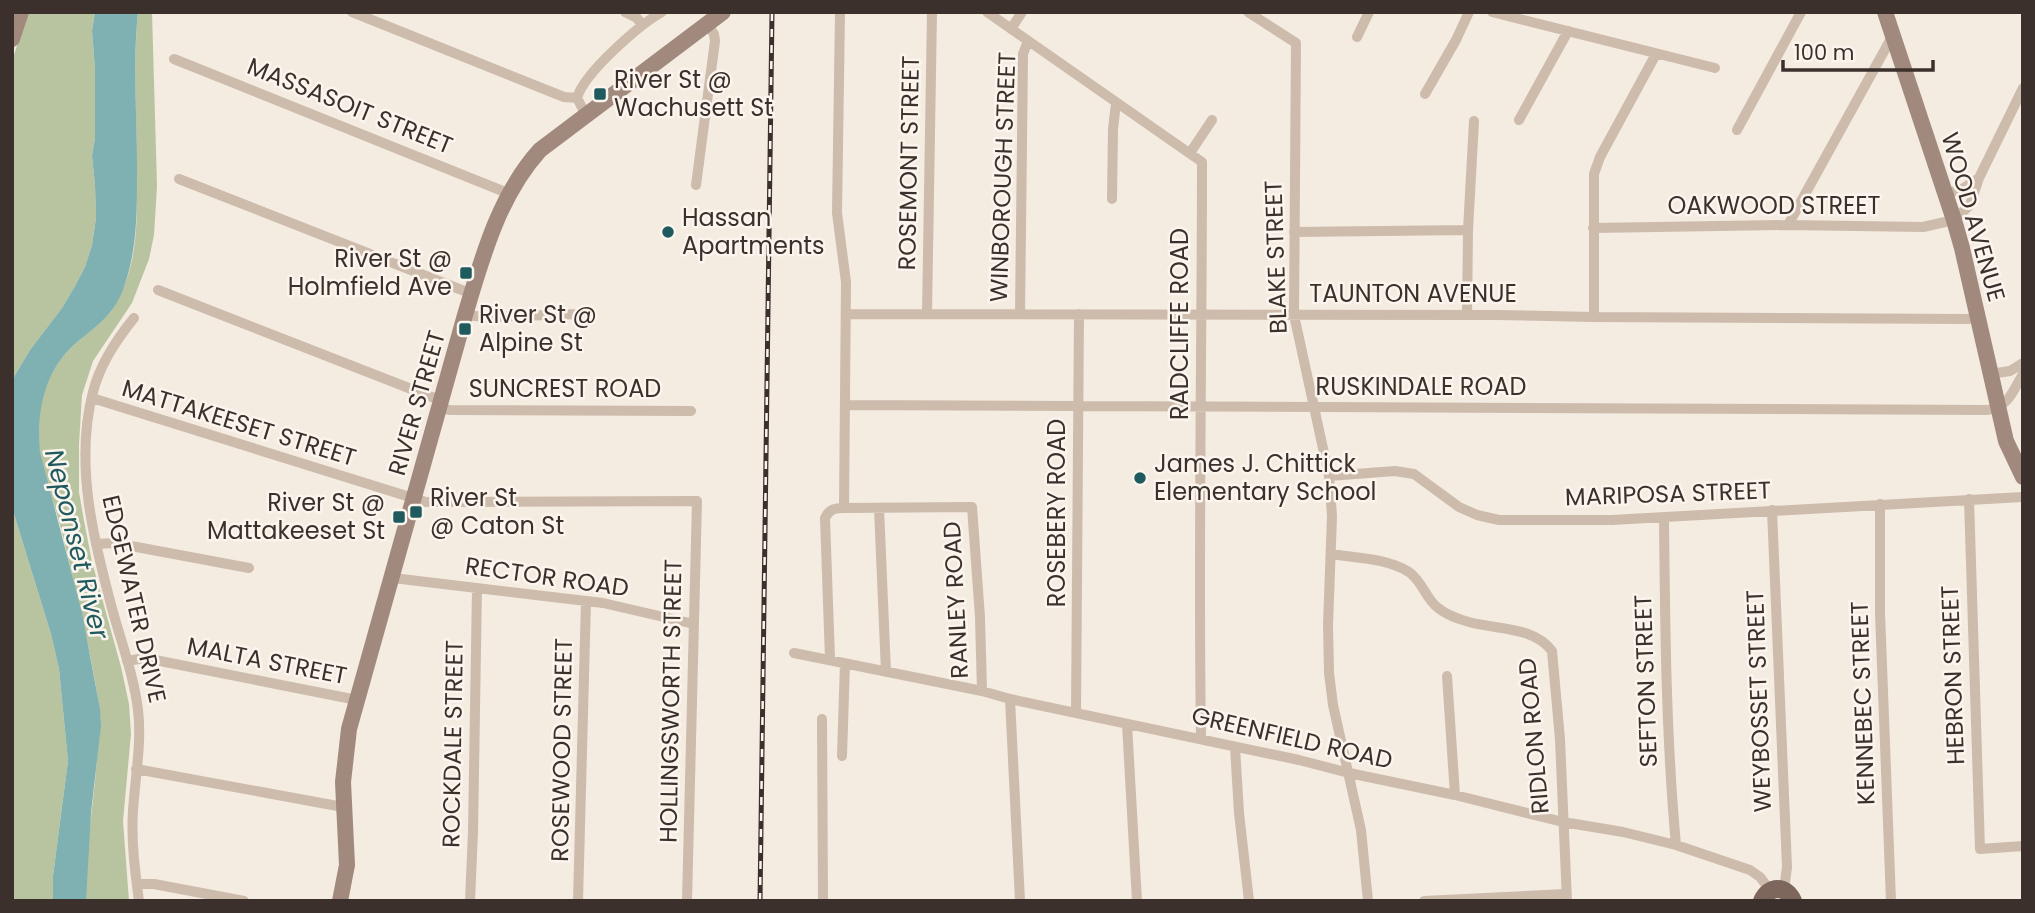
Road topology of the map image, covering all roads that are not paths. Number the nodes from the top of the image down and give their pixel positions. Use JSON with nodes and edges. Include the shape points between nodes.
{"nodes":[{"id":1,"x":21,"y":12,"type":"edge"},
{"id":2,"x":352,"y":12,"type":"edge"},
{"id":3,"x":625,"y":12,"type":"edge"},
{"id":4,"x":662,"y":12,"type":"edge"},
{"id":5,"x":723,"y":12,"type":"edge"},
{"id":6,"x":840,"y":12,"type":"edge"},
{"id":7,"x":932,"y":12,"type":"edge"},
{"id":8,"x":986,"y":12,"type":"edge"},
{"id":9,"x":1022,"y":12,"type":"edge"},
{"id":10,"x":1369,"y":12,"type":"edge"},
{"id":11,"x":1469,"y":12,"type":"edge"},
{"id":12,"x":1492,"y":12,"type":"edge"},
{"id":13,"x":1801,"y":12,"type":"edge"},
{"id":14,"x":1885,"y":12,"type":"edge"},
{"id":15,"x":1252,"y":13,"type":"edge"},
{"id":16,"x":642,"y":24,"type":"junction"},
{"id":17,"x":707,"y":24,"type":"junction"},
{"id":18,"x":1010,"y":29,"type":"junction"},
{"id":19,"x":1568,"y":31,"type":"junction"},
{"id":20,"x":1893,"y":35,"type":"junction"},
{"id":21,"x":1357,"y":37,"type":"dead end"},
{"id":22,"x":12,"y":39,"type":"edge"},
{"id":23,"x":1028,"y":41,"type":"junction"},
{"id":24,"x":1656,"y":54,"type":"junction"},
{"id":25,"x":173,"y":59,"type":"dead end"},
{"id":26,"x":1715,"y":68,"type":"dead end"},
{"id":27,"x":2023,"y":88,"type":"edge"},
{"id":28,"x":1425,"y":94,"type":"dead end"},
{"id":29,"x":577,"y":98,"type":"junction"},
{"id":30,"x":1116,"y":103,"type":"junction"},
{"id":31,"x":586,"y":115,"type":"junction"},
{"id":32,"x":1212,"y":120,"type":"dead end"},
{"id":33,"x":1519,"y":120,"type":"dead end"},
{"id":34,"x":1474,"y":121,"type":"dead end"},
{"id":35,"x":1737,"y":130,"type":"dead end"},
{"id":36,"x":1190,"y":153,"type":"junction"},
{"id":37,"x":1979,"y":178,"type":"junction"},
{"id":38,"x":179,"y":179,"type":"dead end"},
{"id":39,"x":696,"y":185,"type":"dead end"},
{"id":40,"x":510,"y":194,"type":"junction"},
{"id":41,"x":1946,"y":194,"type":"junction"},
{"id":42,"x":1112,"y":199,"type":"dead end"},
{"id":43,"x":1954,"y":220,"type":"junction"},
{"id":44,"x":1788,"y":225,"type":"junction"},
{"id":45,"x":1593,"y":228,"type":"junction"},
{"id":46,"x":1468,"y":230,"type":"junction"},
{"id":47,"x":1294,"y":232,"type":"junction"},
{"id":48,"x":158,"y":290,"type":"dead end"},
{"id":49,"x":472,"y":294,"type":"junction"},
{"id":50,"x":580,"y":314,"type":"dead end"},
{"id":51,"x":847,"y":314,"type":"junction"},
{"id":52,"x":928,"y":314,"type":"junction"},
{"id":53,"x":1020,"y":314,"type":"junction"},
{"id":54,"x":1079,"y":314,"type":"junction"},
{"id":55,"x":465,"y":315,"type":"junction"},
{"id":56,"x":1294,"y":315,"type":"junction"},
{"id":57,"x":1467,"y":315,"type":"junction"},
{"id":58,"x":1202,"y":316,"type":"junction"},
{"id":59,"x":1594,"y":317,"type":"junction"},
{"id":60,"x":1978,"y":317,"type":"junction"},
{"id":61,"x":134,"y":318,"type":"dead end"},
{"id":62,"x":2023,"y":363,"type":"edge"},
{"id":63,"x":1990,"y":374,"type":"junction"},
{"id":64,"x":2020,"y":379,"type":"edge"},
{"id":65,"x":1994,"y":392,"type":"junction"},
{"id":66,"x":92,"y":398,"type":"junction"},
{"id":67,"x":441,"y":405,"type":"junction"},
{"id":68,"x":845,"y":405,"type":"junction"},
{"id":69,"x":1078,"y":407,"type":"junction"},
{"id":70,"x":1201,"y":407,"type":"junction"},
{"id":71,"x":1314,"y":407,"type":"junction"},
{"id":72,"x":1998,"y":409,"type":"junction"},
{"id":73,"x":691,"y":411,"type":"dead end"},
{"id":74,"x":1329,"y":476,"type":"junction"},
{"id":75,"x":2023,"y":477,"type":"edge"},
{"id":76,"x":2023,"y":497,"type":"edge"},
{"id":77,"x":1969,"y":499,"type":"junction"},
{"id":78,"x":414,"y":500,"type":"junction"},
{"id":79,"x":697,"y":501,"type":"joint"},
{"id":80,"x":1880,"y":504,"type":"junction"},
{"id":81,"x":844,"y":508,"type":"junction"},
{"id":82,"x":880,"y":508,"type":"junction"},
{"id":83,"x":1772,"y":510,"type":"junction"},
{"id":84,"x":1664,"y":516,"type":"junction"},
{"id":85,"x":96,"y":544,"type":"junction"},
{"id":86,"x":1331,"y":554,"type":"junction"},
{"id":87,"x":249,"y":568,"type":"dead end"},
{"id":88,"x":393,"y":578,"type":"junction"},
{"id":89,"x":477,"y":588,"type":"junction"},
{"id":90,"x":586,"y":601,"type":"junction"},
{"id":91,"x":694,"y":624,"type":"junction"},
{"id":92,"x":794,"y":653,"type":"dead end"},
{"id":93,"x":830,"y":659,"type":"junction"},
{"id":94,"x":127,"y":661,"type":"junction"},
{"id":95,"x":845,"y":663,"type":"junction"},
{"id":96,"x":887,"y":672,"type":"junction"},
{"id":97,"x":1447,"y":676,"type":"dead end"},
{"id":98,"x":982,"y":691,"type":"junction"},
{"id":99,"x":1010,"y":699,"type":"junction"},
{"id":100,"x":357,"y":700,"type":"junction"},
{"id":101,"x":1076,"y":713,"type":"junction"},
{"id":102,"x":822,"y":719,"type":"dead end"},
{"id":103,"x":1127,"y":724,"type":"junction"},
{"id":104,"x":1201,"y":739,"type":"junction"},
{"id":105,"x":1235,"y":747,"type":"junction"},
{"id":106,"x":842,"y":755,"type":"dead end"},
{"id":107,"x":136,"y":769,"type":"junction"},
{"id":108,"x":1349,"y":773,"type":"junction"},
{"id":109,"x":1455,"y":795,"type":"junction"},
{"id":110,"x":343,"y":807,"type":"junction"},
{"id":111,"x":1563,"y":822,"type":"junction"},
{"id":112,"x":1676,"y":845,"type":"junction"},
{"id":113,"x":2023,"y":846,"type":"edge"},
{"id":114,"x":137,"y":884,"type":"junction"},
{"id":115,"x":1777,"y":895,"type":"edge"},
{"id":116,"x":1566,"y":897,"type":"edge"},
{"id":117,"x":139,"y":901,"type":"edge"},
{"id":118,"x":244,"y":901,"type":"edge"},
{"id":119,"x":340,"y":901,"type":"edge"},
{"id":120,"x":470,"y":901,"type":"edge"},
{"id":121,"x":579,"y":901,"type":"edge"},
{"id":122,"x":687,"y":901,"type":"edge"},
{"id":123,"x":823,"y":901,"type":"edge"},
{"id":124,"x":1020,"y":901,"type":"edge"},
{"id":125,"x":1137,"y":901,"type":"edge"},
{"id":126,"x":1249,"y":901,"type":"edge"},
{"id":127,"x":1368,"y":901,"type":"edge"},
{"id":128,"x":1424,"y":901,"type":"edge"},
{"id":129,"x":1891,"y":901,"type":"edge"}],
"edges":[{"from":1,"to":22,"type":"main road"},
{"from":2,"to":29,"type":"street","via":[[564,97]]},
{"from":3,"to":16,"type":"street"},
{"from":4,"to":16,"type":"street"},
{"from":5,"to":17,"type":"main road","name":"RIVER STREET"},
{"from":6,"to":51,"type":"street","via":[[837,213]]},
{"from":7,"to":52,"type":"street","name":"ROSEMONT STREET"},
{"from":8,"to":18,"type":"street"},
{"from":9,"to":18,"type":"street"},
{"from":10,"to":21,"type":"street"},
{"from":11,"to":28,"type":"street"},
{"from":12,"to":19,"type":"street"},
{"from":13,"to":35,"type":"street"},
{"from":14,"to":20,"type":"main road","name":"WOOD AVENUE"},
{"from":15,"to":47,"type":"street","name":"BLAKE STREET","via":[[1296,43]]},
{"from":16,"to":29,"type":"street","via":[[592,74]]},
{"from":17,"to":31,"type":"main road","name":"RIVER STREET"},
{"from":17,"to":39,"type":"street","via":[[715,41]]},
{"from":18,"to":23,"type":"street"},
{"from":19,"to":24,"type":"street"},
{"from":19,"to":33,"type":"street"},
{"from":20,"to":41,"type":"main road","name":"WOOD AVENUE"},
{"from":20,"to":44,"type":"street"},
{"from":23,"to":30,"type":"street"},
{"from":23,"to":53,"type":"street","name":"WINBOROUGH STREET","via":[[1023,54]]},
{"from":24,"to":26,"type":"street"},
{"from":24,"to":45,"type":"street","via":[[1600,157],[1594,174]]},
{"from":25,"to":40,"type":"street","name":"MASSASOIT STREET"},
{"from":27,"to":37,"type":"street"},
{"from":29,"to":31,"type":"street"},
{"from":30,"to":36,"type":"street"},
{"from":30,"to":42,"type":"street"},
{"from":31,"to":40,"type":"main road","name":"RIVER STREET","via":[[540,150]]},
{"from":32,"to":36,"type":"street"},
{"from":34,"to":46,"type":"street"},
{"from":36,"to":58,"type":"street","name":"RADCLIFFE ROAD","via":[[1202,162]]},
{"from":37,"to":41,"type":"street"},
{"from":37,"to":43,"type":"street","via":[[1970,205]]},
{"from":38,"to":49,"type":"street"},
{"from":40,"to":49,"type":"main road","name":"RIVER STREET"},
{"from":41,"to":43,"type":"main road","name":"WOOD AVENUE"},
{"from":43,"to":44,"type":"street","name":"OAKWOOD STREET","via":[[1923,228]]},
{"from":43,"to":60,"type":"main road","name":"WOOD AVENUE"},
{"from":44,"to":45,"type":"street","name":"OAKWOOD STREET"},
{"from":45,"to":59,"type":"street"},
{"from":46,"to":47,"type":"street"},
{"from":46,"to":57,"type":"street"},
{"from":47,"to":56,"type":"street","name":"BLAKE STREET"},
{"from":48,"to":67,"type":"street","name":"SUNCREST ROAD"},
{"from":49,"to":55,"type":"main road","name":"RIVER STREET"},
{"from":50,"to":55,"type":"street"},
{"from":51,"to":52,"type":"street","name":"TAUNTON AVENUE"},
{"from":51,"to":68,"type":"street"},
{"from":52,"to":53,"type":"street","name":"TAUNTON AVENUE"},
{"from":53,"to":54,"type":"street","name":"TAUNTON AVENUE"},
{"from":54,"to":58,"type":"street","name":"TAUNTON AVENUE"},
{"from":54,"to":69,"type":"street","name":"ROSEBERY ROAD"},
{"from":55,"to":67,"type":"main road","name":"RIVER STREET"},
{"from":56,"to":57,"type":"street","name":"TAUNTON AVENUE"},
{"from":56,"to":58,"type":"street","name":"TAUNTON AVENUE"},
{"from":56,"to":71,"type":"street","name":"BLAKE STREET"},
{"from":57,"to":59,"type":"street","name":"TAUNTON AVENUE"},
{"from":58,"to":70,"type":"street","name":"RADCLIFFE ROAD"},
{"from":59,"to":60,"type":"street","name":"TAUNTON AVENUE"},
{"from":60,"to":63,"type":"main road","name":"WOOD AVENUE"},
{"from":61,"to":66,"type":"street","name":"EDGEWATER DRIVE","via":[[105,362]]},
{"from":62,"to":63,"type":"street","via":[[2010,372]]},
{"from":63,"to":65,"type":"main road","name":"WOOD AVENUE"},
{"from":64,"to":65,"type":"street"},
{"from":64,"to":72,"type":"street"},
{"from":65,"to":72,"type":"main road","name":"WOOD AVENUE"},
{"from":66,"to":78,"type":"street","name":"MATTAKEESET STREET"},
{"from":66,"to":85,"type":"street","name":"EDGEWATER DRIVE","via":[[86,469]]},
{"from":67,"to":73,"type":"street","name":"SUNCREST ROAD","via":[[450,410]]},
{"from":67,"to":78,"type":"main road","name":"RIVER STREET"},
{"from":68,"to":69,"type":"street","name":"RUSKINDALE ROAD"},
{"from":68,"to":81,"type":"street"},
{"from":69,"to":70,"type":"street","name":"RUSKINDALE ROAD"},
{"from":69,"to":101,"type":"street","name":"ROSEBERY ROAD"},
{"from":70,"to":71,"type":"street","name":"RUSKINDALE ROAD"},
{"from":70,"to":104,"type":"street","name":"RADCLIFFE ROAD"},
{"from":71,"to":72,"type":"street","name":"RUSKINDALE ROAD"},
{"from":71,"to":74,"type":"street","name":"BLAKE STREET"},
{"from":72,"to":75,"type":"main road","name":"WOOD AVENUE","via":[[2006,441]]},
{"from":74,"to":84,"type":"street","name":"MARIPOSA STREET","via":[[1414,474],[1459,507],[1499,520]]},
{"from":74,"to":86,"type":"street","name":"BLAKE STREET"},
{"from":76,"to":77,"type":"street","name":"MARIPOSA STREET"},
{"from":77,"to":80,"type":"street","name":"MARIPOSA STREET"},
{"from":77,"to":113,"type":"street","name":"HEBRON STREET","via":[[1980,849]]},
{"from":78,"to":79,"type":"street","name":"MATTAKEESET STREET"},
{"from":78,"to":88,"type":"main road","name":"RIVER STREET"},
{"from":79,"to":91,"type":"street","name":"HOLLINGSWORTH STREET"},
{"from":80,"to":83,"type":"street","name":"MARIPOSA STREET"},
{"from":80,"to":129,"type":"street","name":"KENNEBEC STREET"},
{"from":81,"to":82,"type":"street"},
{"from":81,"to":93,"type":"street","via":[[831,510],[825,518]]},
{"from":82,"to":96,"type":"street"},
{"from":82,"to":98,"type":"street","name":"RANLEY ROAD","via":[[972,507]]},
{"from":83,"to":84,"type":"street","name":"MARIPOSA STREET"},
{"from":83,"to":115,"type":"street","name":"WEYBOSSET STREET","via":[[1787,867]]},
{"from":84,"to":112,"type":"street","name":"SEFTON STREET"},
{"from":85,"to":87,"type":"street","via":[[115,542]]},
{"from":85,"to":94,"type":"street","name":"EDGEWATER DRIVE"},
{"from":86,"to":108,"type":"street","name":"BLAKE STREET","via":[[1329,673]]},
{"from":86,"to":111,"type":"street","name":"RIDLON ROAD","via":[[1396,566],[1411,574],[1443,612],[1477,624],[1529,633],[1545,642],[1552,651]]},
{"from":88,"to":89,"type":"street","name":"RECTOR ROAD"},
{"from":88,"to":100,"type":"main road","name":"RIVER STREET"},
{"from":89,"to":90,"type":"street","name":"RECTOR ROAD"},
{"from":89,"to":120,"type":"street","name":"ROCKDALE STREET"},
{"from":90,"to":91,"type":"street","name":"RECTOR ROAD"},
{"from":90,"to":121,"type":"street","name":"ROSEWOOD STREET"},
{"from":91,"to":122,"type":"street","name":"HOLLINGSWORTH STREET"},
{"from":92,"to":93,"type":"street","name":"GREENFIELD ROAD"},
{"from":93,"to":95,"type":"street","name":"GREENFIELD ROAD"},
{"from":94,"to":100,"type":"street","name":"MALTA STREET","via":[[145,658]]},
{"from":94,"to":107,"type":"street","name":"EDGEWATER DRIVE","via":[[139,723]]},
{"from":95,"to":96,"type":"street","name":"GREENFIELD ROAD"},
{"from":95,"to":106,"type":"street"},
{"from":96,"to":98,"type":"street","name":"GREENFIELD ROAD"},
{"from":97,"to":109,"type":"street"},
{"from":98,"to":99,"type":"street","name":"GREENFIELD ROAD"},
{"from":99,"to":101,"type":"street","name":"GREENFIELD ROAD"},
{"from":99,"to":124,"type":"street"},
{"from":100,"to":110,"type":"main road","name":"RIVER STREET","via":[[345,756]]},
{"from":101,"to":103,"type":"street","name":"GREENFIELD ROAD"},
{"from":102,"to":123,"type":"street"},
{"from":103,"to":104,"type":"street","name":"GREENFIELD ROAD"},
{"from":103,"to":125,"type":"street"},
{"from":104,"to":105,"type":"street","name":"GREENFIELD ROAD"},
{"from":105,"to":108,"type":"street","name":"GREENFIELD ROAD"},
{"from":105,"to":126,"type":"street"},
{"from":107,"to":110,"type":"street"},
{"from":107,"to":114,"type":"street","name":"EDGEWATER DRIVE","via":[[133,835]]},
{"from":108,"to":109,"type":"street","name":"GREENFIELD ROAD"},
{"from":108,"to":127,"type":"street","name":"BLAKE STREET","via":[[1361,830]]},
{"from":109,"to":111,"type":"street","name":"GREENFIELD ROAD"},
{"from":110,"to":119,"type":"main road","name":"RIVER STREET","via":[[347,865]]},
{"from":111,"to":112,"type":"street","name":"GREENFIELD ROAD"},
{"from":111,"to":116,"type":"street","name":"RIDLON ROAD"},
{"from":112,"to":115,"type":"street","name":"GREENFIELD ROAD","via":[[1750,870]]},
{"from":114,"to":117,"type":"street","name":"EDGEWATER DRIVE"},
{"from":114,"to":118,"type":"street"},
{"from":116,"to":128,"type":"street"}]}
